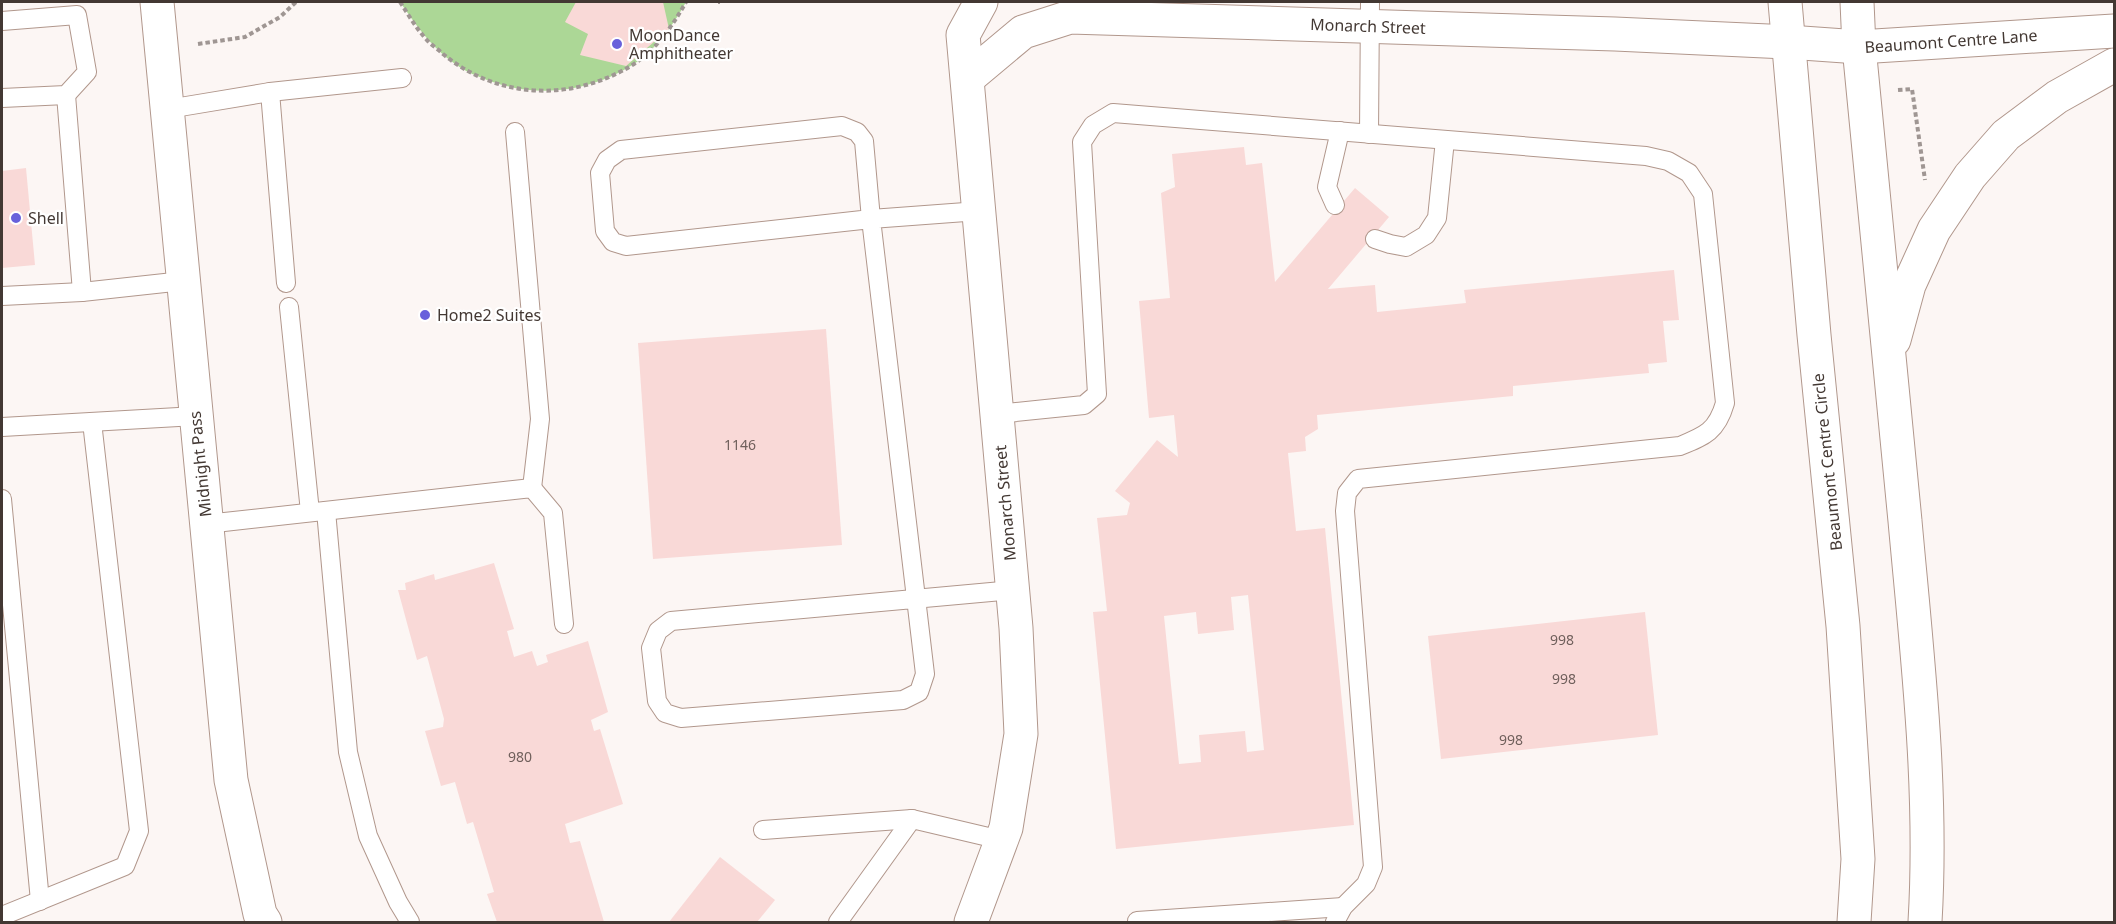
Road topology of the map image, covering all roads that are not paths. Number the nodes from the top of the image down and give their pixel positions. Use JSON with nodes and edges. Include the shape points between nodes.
{"nodes":[{"id":1,"x":157,"y":2,"type":"edge"},
{"id":2,"x":981,"y":2,"type":"edge"},
{"id":3,"x":1785,"y":2,"type":"edge"},
{"id":4,"x":1857,"y":2,"type":"edge"},
{"id":5,"x":1370,"y":14,"type":"edge"},
{"id":6,"x":2,"y":21,"type":"edge"},
{"id":7,"x":2115,"y":31,"type":"edge"},
{"id":8,"x":1788,"y":42,"type":"junction"},
{"id":9,"x":1859,"y":47,"type":"junction"},
{"id":10,"x":2115,"y":65,"type":"edge"},
{"id":11,"x":402,"y":78,"type":"dead end"},
{"id":12,"x":968,"y":78,"type":"junction"},
{"id":13,"x":270,"y":92,"type":"junction"},
{"id":14,"x":66,"y":95,"type":"junction"},
{"id":15,"x":2,"y":98,"type":"edge"},
{"id":16,"x":168,"y":109,"type":"junction"},
{"id":17,"x":1340,"y":131,"type":"junction"},
{"id":18,"x":514,"y":132,"type":"dead end"},
{"id":19,"x":1370,"y":134,"type":"junction"},
{"id":20,"x":1445,"y":140,"type":"junction"},
{"id":21,"x":1335,"y":206,"type":"dead end"},
{"id":22,"x":979,"y":212,"type":"junction"},
{"id":23,"x":871,"y":219,"type":"junction"},
{"id":24,"x":1375,"y":239,"type":"dead end"},
{"id":25,"x":183,"y":281,"type":"junction"},
{"id":26,"x":286,"y":283,"type":"dead end"},
{"id":27,"x":82,"y":292,"type":"junction"},
{"id":28,"x":2,"y":296,"type":"edge"},
{"id":29,"x":289,"y":307,"type":"dead end"},
{"id":30,"x":1889,"y":359,"type":"junction"},
{"id":31,"x":997,"y":414,"type":"junction"},
{"id":32,"x":196,"y":416,"type":"junction"},
{"id":33,"x":92,"y":422,"type":"junction"},
{"id":34,"x":2,"y":427,"type":"edge"},
{"id":35,"x":532,"y":488,"type":"junction"},
{"id":36,"x":2,"y":499,"type":"edge"},
{"id":37,"x":318,"y":511,"type":"junction"},
{"id":38,"x":206,"y":524,"type":"junction"},
{"id":39,"x":1013,"y":590,"type":"junction"},
{"id":40,"x":916,"y":600,"type":"junction"},
{"id":41,"x":564,"y":624,"type":"dead end"},
{"id":42,"x":912,"y":819,"type":"junction"},
{"id":43,"x":763,"y":830,"type":"dead end"},
{"id":44,"x":1001,"y":840,"type":"junction"},
{"id":45,"x":40,"y":901,"type":"junction"},
{"id":46,"x":1339,"y":915,"type":"edge"},
{"id":47,"x":2,"y":916,"type":"edge"},
{"id":48,"x":256,"y":920,"type":"edge"},
{"id":49,"x":1137,"y":921,"type":"edge"},
{"id":50,"x":410,"y":922,"type":"edge"},
{"id":51,"x":838,"y":922,"type":"edge"},
{"id":52,"x":971,"y":922,"type":"edge"},
{"id":53,"x":1854,"y":922,"type":"edge"},
{"id":54,"x":1925,"y":922,"type":"edge"}],
"edges":[{"from":1,"to":16,"type":"street","name":"Midnight Pass"},
{"from":2,"to":12,"type":"street","name":"Monarch Street","via":[[963,35]]},
{"from":3,"to":8,"type":"street","name":"Beaumont Centre Circle"},
{"from":4,"to":9,"type":"street"},
{"from":5,"to":8,"type":"street","name":"Monarch Street"},
{"from":5,"to":12,"type":"street","name":"Monarch Street","via":[[1070,17],[1023,32]]},
{"from":5,"to":19,"type":"lane"},
{"from":6,"to":14,"type":"lane","via":[[77,15],[87,72]]},
{"from":7,"to":9,"type":"street","name":"Beaumont Centre Lane"},
{"from":8,"to":9,"type":"street","name":"Beaumont Centre Lane"},
{"from":8,"to":53,"type":"street","name":"Beaumont Centre Circle","via":[[1843,626],[1858,859]]},
{"from":9,"to":30,"type":"street"},
{"from":10,"to":30,"type":"street","via":[[2057,97],[2006,135],[1970,176],[1934,230],[1909,285]]},
{"from":11,"to":13,"type":"lane"},
{"from":12,"to":22,"type":"street","name":"Monarch Street"},
{"from":13,"to":16,"type":"lane"},
{"from":13,"to":26,"type":"lane"},
{"from":14,"to":15,"type":"lane"},
{"from":14,"to":27,"type":"lane"},
{"from":16,"to":25,"type":"street","name":"Midnight Pass"},
{"from":17,"to":19,"type":"lane"},
{"from":17,"to":21,"type":"lane","via":[[1327,188]]},
{"from":17,"to":31,"type":"lane","via":[[1113,113],[1093,125],[1082,142],[1097,394],[1084,405]]},
{"from":18,"to":35,"type":"lane","via":[[540,419]]},
{"from":19,"to":20,"type":"lane"},
{"from":20,"to":24,"type":"lane","via":[[1437,218],[1426,235],[1406,247]]},
{"from":20,"to":46,"type":"lane","via":[[1646,156],[1668,161],[1689,173],[1702,194],[1725,403],[1720,419],[1705,436],[1680,446],[1358,479],[1347,493],[1345,511],[1372,867],[1366,884]]},
{"from":22,"to":23,"type":"lane"},
{"from":22,"to":31,"type":"street","name":"Monarch Street"},
{"from":23,"to":23,"type":"lane","via":[[864,141],[857,132],[842,126],[621,150],[607,160],[600,173],[605,231],[613,242],[626,246]]},
{"from":23,"to":40,"type":"lane"},
{"from":25,"to":27,"type":"lane"},
{"from":25,"to":32,"type":"street","name":"Midnight Pass"},
{"from":27,"to":28,"type":"lane"},
{"from":29,"to":37,"type":"lane"},
{"from":30,"to":54,"type":"street","via":[[1928,799]]},
{"from":31,"to":39,"type":"street","name":"Monarch Street"},
{"from":32,"to":33,"type":"lane"},
{"from":32,"to":38,"type":"street","name":"Midnight Pass"},
{"from":33,"to":34,"type":"lane"},
{"from":33,"to":45,"type":"lane","via":[[139,831],[125,866]]},
{"from":35,"to":37,"type":"lane"},
{"from":35,"to":41,"type":"lane","via":[[553,513]]},
{"from":36,"to":45,"type":"lane"},
{"from":37,"to":38,"type":"lane"},
{"from":37,"to":50,"type":"lane","via":[[348,752],[368,836]]},
{"from":38,"to":48,"type":"street","name":"Midnight Pass","via":[[231,780]]},
{"from":39,"to":40,"type":"lane"},
{"from":39,"to":44,"type":"street","name":"Monarch Street","via":[[1021,734]]},
{"from":40,"to":40,"type":"lane","via":[[671,621],[658,631],[651,648],[657,701],[665,713],[681,718],[903,700],[919,692],[925,674]]},
{"from":42,"to":43,"type":"lane"},
{"from":42,"to":44,"type":"lane"},
{"from":42,"to":51,"type":"lane"},
{"from":44,"to":52,"type":"street","name":"Monarch Street"},
{"from":45,"to":47,"type":"lane"},
{"from":46,"to":49,"type":"lane"}]}
